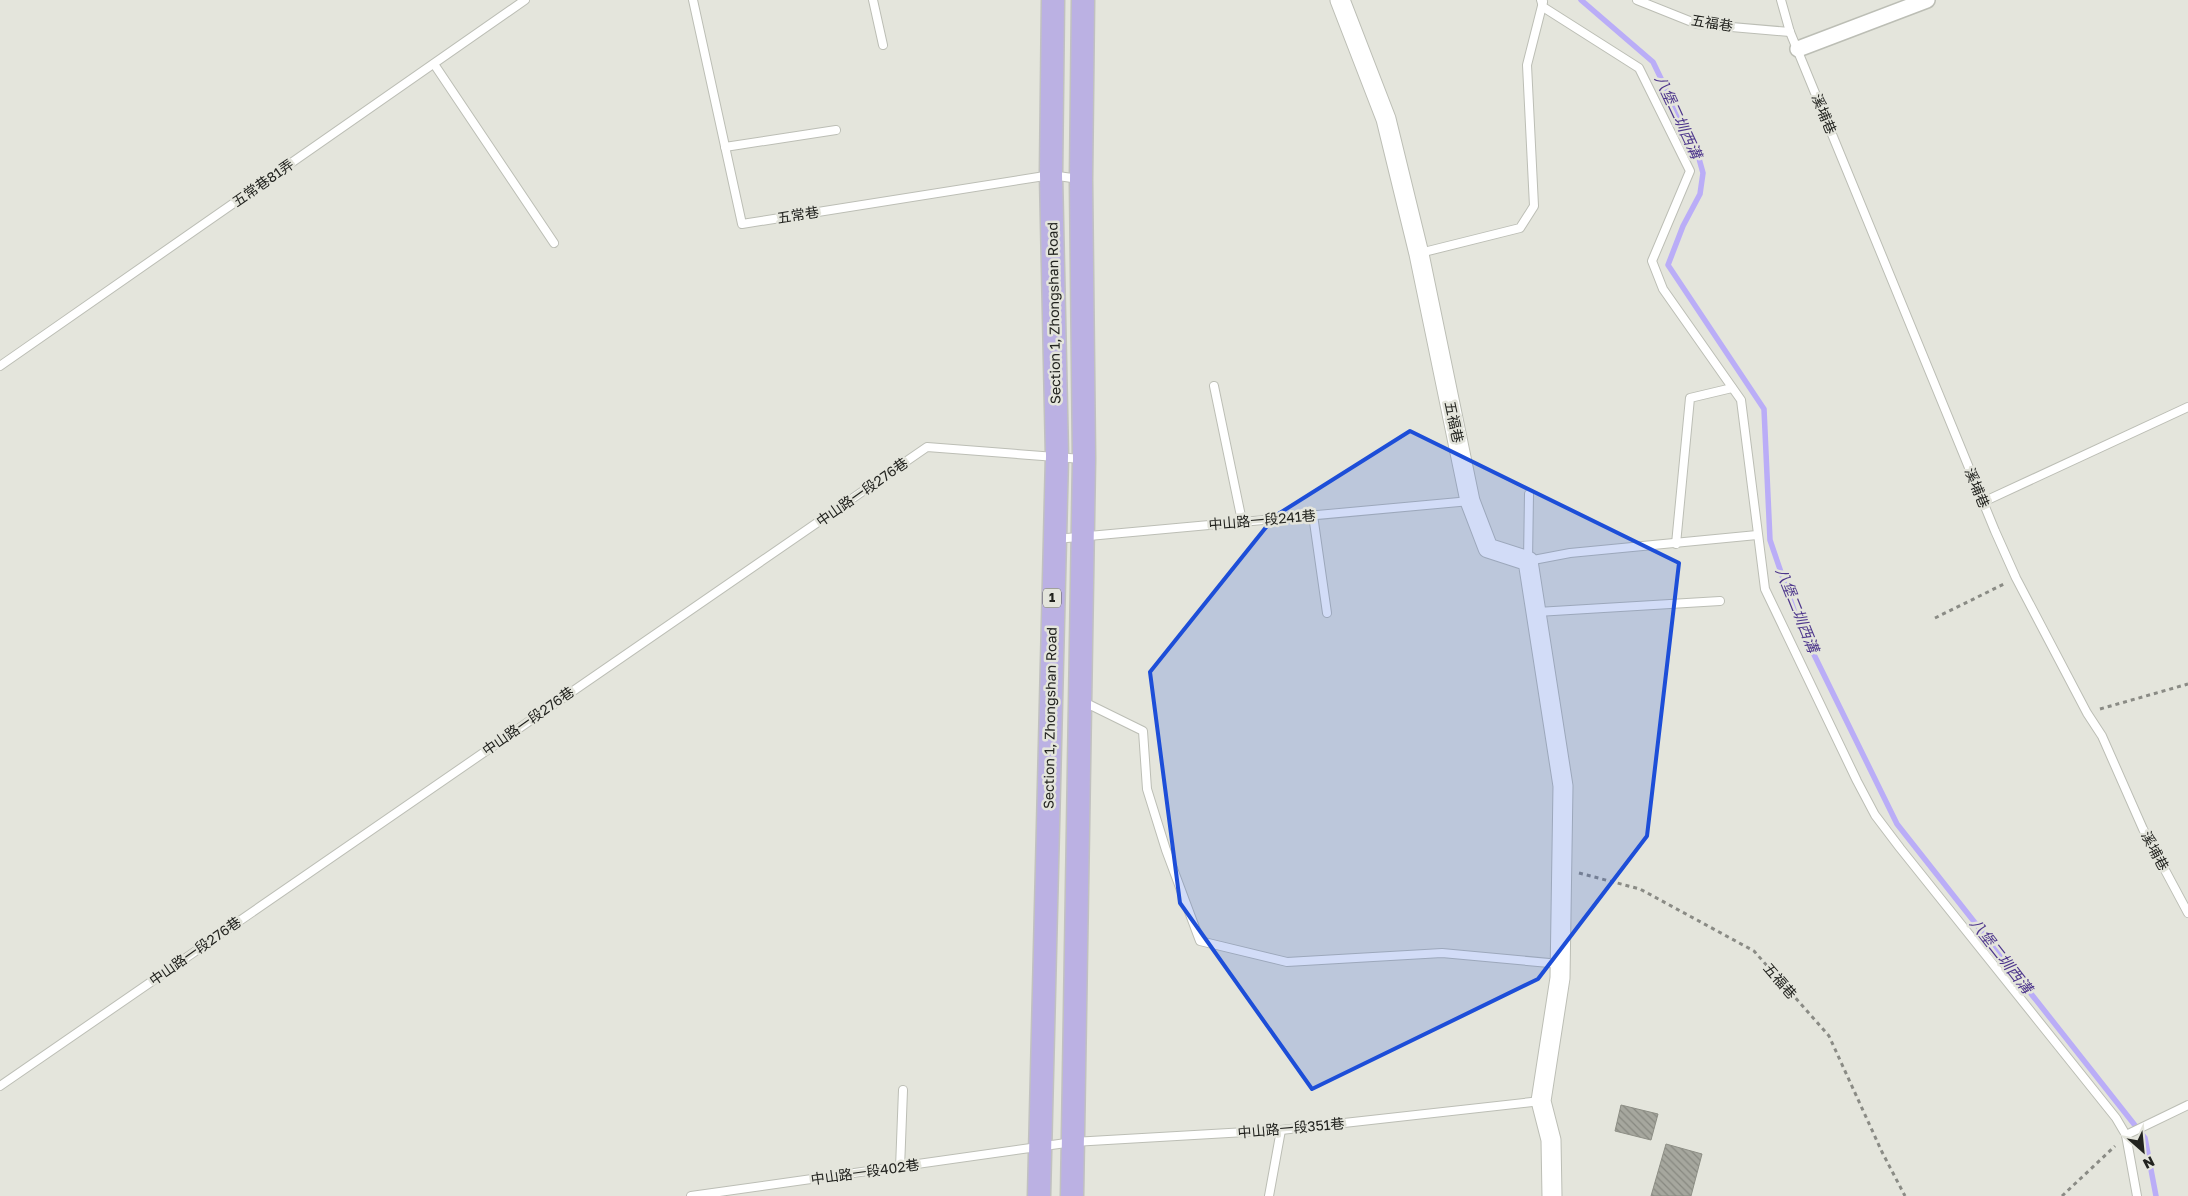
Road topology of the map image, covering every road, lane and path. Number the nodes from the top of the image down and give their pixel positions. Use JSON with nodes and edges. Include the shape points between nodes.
{"nodes":[{"id":1,"x":525,"y":0,"type":"edge"},
{"id":2,"x":692,"y":0,"type":"edge"},
{"id":3,"x":873,"y":0,"type":"edge"},
{"id":4,"x":1052,"y":0,"type":"edge"},
{"id":5,"x":1083,"y":0,"type":"edge"},
{"id":6,"x":1340,"y":0,"type":"edge"},
{"id":7,"x":1637,"y":0,"type":"edge"},
{"id":8,"x":1781,"y":0,"type":"edge"},
{"id":9,"x":1927,"y":0,"type":"edge"},
{"id":10,"x":1543,"y":2,"type":"edge"},
{"id":11,"x":1790,"y":32,"type":"junction"},
{"id":12,"x":883,"y":45,"type":"dead end"},
{"id":13,"x":1798,"y":49,"type":"junction"},
{"id":14,"x":434,"y":64,"type":"junction"},
{"id":15,"x":836,"y":130,"type":"dead end"},
{"id":16,"x":725,"y":148,"type":"junction"},
{"id":17,"x":1051,"y":175,"type":"junction"},
{"id":18,"x":1081,"y":180,"type":"junction"},
{"id":19,"x":554,"y":243,"type":"dead end"},
{"id":20,"x":1419,"y":254,"type":"junction"},
{"id":21,"x":0,"y":366,"type":"edge"},
{"id":22,"x":1214,"y":386,"type":"dead end"},
{"id":23,"x":1732,"y":388,"type":"junction"},
{"id":24,"x":2188,"y":407,"type":"edge"},
{"id":25,"x":1057,"y":456,"type":"junction"},
{"id":26,"x":1084,"y":459,"type":"junction"},
{"id":27,"x":1528,"y":494,"type":"dead end"},
{"id":28,"x":1470,"y":501,"type":"junction"},
{"id":29,"x":1983,"y":502,"type":"junction"},
{"id":30,"x":1313,"y":515,"type":"junction"},
{"id":31,"x":1242,"y":521,"type":"junction"},
{"id":32,"x":1757,"y":535,"type":"junction"},
{"id":33,"x":1083,"y":536,"type":"junction"},
{"id":34,"x":1054,"y":539,"type":"junction"},
{"id":35,"x":1676,"y":544,"type":"junction"},
{"id":36,"x":1528,"y":561,"type":"junction"},
{"id":37,"x":2016,"y":578,"type":"junction"},
{"id":38,"x":1720,"y":601,"type":"dead end"},
{"id":39,"x":1326,"y":613,"type":"dead end"},
{"id":40,"x":1534,"y":613,"type":"junction"},
{"id":41,"x":1935,"y":618,"type":"dead end"},
{"id":42,"x":2188,"y":684,"type":"edge"},
{"id":43,"x":1080,"y":700,"type":"junction"},
{"id":44,"x":2087,"y":713,"type":"junction"},
{"id":45,"x":1562,"y":868,"type":"junction"},
{"id":46,"x":2188,"y":913,"type":"edge"},
{"id":47,"x":1560,"y":964,"type":"junction"},
{"id":48,"x":0,"y":1086,"type":"edge"},
{"id":49,"x":903,"y":1090,"type":"dead end"},
{"id":50,"x":1542,"y":1101,"type":"junction"},
{"id":51,"x":2188,"y":1105,"type":"edge"},
{"id":52,"x":1281,"y":1130,"type":"junction"},
{"id":53,"x":2126,"y":1135,"type":"junction"},
{"id":54,"x":1073,"y":1142,"type":"junction"},
{"id":55,"x":1040,"y":1147,"type":"junction"},
{"id":56,"x":900,"y":1168,"type":"junction"},
{"id":57,"x":734,"y":1193,"type":"edge"},
{"id":58,"x":691,"y":1196,"type":"edge"},
{"id":59,"x":1039,"y":1196,"type":"edge"},
{"id":60,"x":1072,"y":1196,"type":"edge"},
{"id":61,"x":1269,"y":1196,"type":"edge"},
{"id":62,"x":1552,"y":1196,"type":"edge"},
{"id":63,"x":1906,"y":1196,"type":"edge"},
{"id":64,"x":2062,"y":1196,"type":"edge"},
{"id":65,"x":2137,"y":1196,"type":"edge"}],
"edges":[{"from":1,"to":14,"type":"lane","name":"五常巷81弄"},
{"from":2,"to":16,"type":"lane","name":"五常巷"},
{"from":3,"to":12,"type":"lane"},
{"from":4,"to":17,"type":"main road","name":"Section 1, Zhongshan Road","number":"1"},
{"from":5,"to":18,"type":"main road","name":"Section 1, Zhongshan Road"},
{"from":6,"to":20,"type":"street","name":"五福巷","via":[[1386,119]]},
{"from":7,"to":11,"type":"lane","name":"五福巷","via":[[1697,24]]},
{"from":8,"to":11,"type":"lane","name":"溪埔巷"},
{"from":9,"to":13,"type":"street"},
{"from":10,"to":20,"type":"lane","via":[[1527,65],[1534,206],[1520,228]]},
{"from":10,"to":23,"type":"lane","via":[[1639,68],[1686,162],[1690,171],[1652,261],[1663,288]]},
{"from":11,"to":13,"type":"lane","name":"溪埔巷"},
{"from":13,"to":29,"type":"lane","name":"溪埔巷"},
{"from":14,"to":19,"type":"lane"},
{"from":14,"to":21,"type":"lane","name":"五常巷81弄"},
{"from":15,"to":16,"type":"lane"},
{"from":16,"to":17,"type":"lane","name":"五常巷","via":[[742,224]]},
{"from":17,"to":18,"type":"lane","name":"五常巷"},
{"from":17,"to":25,"type":"main road","name":"Section 1, Zhongshan Road","number":"1"},
{"from":18,"to":26,"type":"main road","name":"Section 1, Zhongshan Road"},
{"from":20,"to":28,"type":"street","name":"五福巷"},
{"from":22,"to":31,"type":"lane"},
{"from":23,"to":32,"type":"lane","via":[[1741,400]]},
{"from":23,"to":35,"type":"lane","via":[[1690,398]]},
{"from":24,"to":29,"type":"lane"},
{"from":25,"to":26,"type":"lane","name":"中山路一段276巷"},
{"from":25,"to":34,"type":"main road","name":"Section 1, Zhongshan Road","number":"1"},
{"from":25,"to":48,"type":"lane","name":"中山路一段276巷","via":[[927,447]]},
{"from":26,"to":33,"type":"main road","name":"Section 1, Zhongshan Road"},
{"from":27,"to":36,"type":"lane"},
{"from":28,"to":30,"type":"lane","name":"中山路一段241巷"},
{"from":28,"to":36,"type":"street","name":"五福巷","via":[[1488,548]]},
{"from":29,"to":37,"type":"lane","name":"溪埔巷"},
{"from":30,"to":31,"type":"lane","name":"中山路一段241巷"},
{"from":30,"to":39,"type":"lane"},
{"from":31,"to":33,"type":"lane","name":"中山路一段241巷"},
{"from":32,"to":35,"type":"lane","name":"五福巷"},
{"from":32,"to":53,"type":"lane","via":[[1765,589],[1875,815],[2116,1118]]},
{"from":33,"to":34,"type":"lane","name":"中山路一段241巷"},
{"from":33,"to":43,"type":"main road","name":"Section 1, Zhongshan Road"},
{"from":34,"to":55,"type":"main road","name":"Section 1, Zhongshan Road","number":"1"},
{"from":35,"to":36,"type":"lane","name":"五福巷","via":[[1570,553]]},
{"from":36,"to":40,"type":"street"},
{"from":37,"to":41,"type":"path"},
{"from":37,"to":44,"type":"lane","name":"溪埔巷"},
{"from":38,"to":40,"type":"lane"},
{"from":40,"to":45,"type":"street","via":[[1563,786]]},
{"from":42,"to":44,"type":"path"},
{"from":43,"to":47,"type":"lane","via":[[1143,731],[1148,789],[1166,850],[1200,941],[1287,962],[1442,953]]},
{"from":43,"to":54,"type":"main road","name":"Section 1, Zhongshan Road"},
{"from":44,"to":46,"type":"lane","name":"溪埔巷","via":[[2102,736],[2143,829]]},
{"from":45,"to":47,"type":"street"},
{"from":45,"to":63,"type":"path","name":"五福巷","via":[[1640,889],[1754,951],[1829,1036],[1882,1152]]},
{"from":47,"to":50,"type":"street"},
{"from":49,"to":56,"type":"lane"},
{"from":50,"to":52,"type":"lane","name":"中山路一段351巷"},
{"from":50,"to":62,"type":"street","via":[[1551,1140]]},
{"from":51,"to":53,"type":"lane"},
{"from":52,"to":54,"type":"lane","name":"中山路一段351巷"},
{"from":52,"to":61,"type":"lane"},
{"from":53,"to":64,"type":"path"},
{"from":53,"to":65,"type":"lane"},
{"from":54,"to":55,"type":"lane","name":"中山路一段351巷"},
{"from":54,"to":60,"type":"main road","name":"Section 1, Zhongshan Road"},
{"from":55,"to":56,"type":"lane","name":"中山路一段402巷"},
{"from":55,"to":59,"type":"main road","name":"Section 1, Zhongshan Road","number":"1"},
{"from":56,"to":57,"type":"lane","name":"中山路一段402巷"},
{"from":57,"to":58,"type":"lane","name":"中山路一段402巷"}]}
